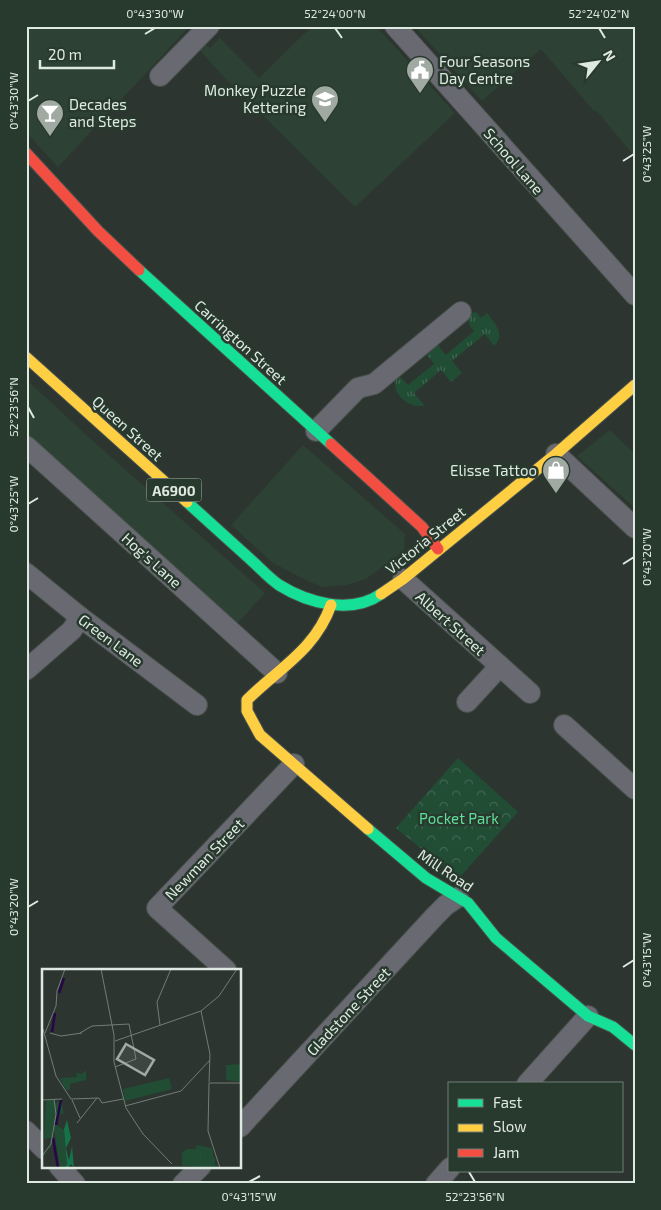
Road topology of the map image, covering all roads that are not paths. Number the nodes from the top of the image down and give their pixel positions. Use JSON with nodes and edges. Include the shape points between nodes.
{"nodes":[{"id":1,"x":209,"y":26,"type":"edge"},
{"id":2,"x":395,"y":26,"type":"edge"},
{"id":3,"x":160,"y":76,"type":"dead end"},
{"id":4,"x":26,"y":153,"type":"edge"},
{"id":5,"x":635,"y":295,"type":"edge"},
{"id":6,"x":462,"y":312,"type":"dead end"},
{"id":7,"x":26,"y":357,"type":"edge"},
{"id":8,"x":635,"y":385,"type":"edge"},
{"id":9,"x":316,"y":430,"type":"junction"},
{"id":10,"x":26,"y":446,"type":"edge"},
{"id":11,"x":556,"y":454,"type":"junction"},
{"id":12,"x":635,"y":528,"type":"edge"},
{"id":13,"x":438,"y":549,"type":"junction"},
{"id":14,"x":26,"y":573,"type":"edge"},
{"id":15,"x":403,"y":579,"type":"junction"},
{"id":16,"x":331,"y":605,"type":"junction"},
{"id":17,"x":80,"y":617,"type":"junction"},
{"id":18,"x":500,"y":666,"type":"junction"},
{"id":19,"x":26,"y":670,"type":"edge"},
{"id":20,"x":277,"y":673,"type":"junction"},
{"id":21,"x":530,"y":694,"type":"dead end"},
{"id":22,"x":467,"y":702,"type":"dead end"},
{"id":23,"x":197,"y":704,"type":"dead end"},
{"id":24,"x":564,"y":725,"type":"dead end"},
{"id":25,"x":294,"y":764,"type":"junction"},
{"id":26,"x":635,"y":789,"type":"edge"},
{"id":27,"x":458,"y":897,"type":"junction"},
{"id":28,"x":225,"y":969,"type":"edge"},
{"id":29,"x":588,"y":1016,"type":"junction"},
{"id":30,"x":635,"y":1044,"type":"edge"},
{"id":31,"x":529,"y":1082,"type":"edge"},
{"id":32,"x":241,"y":1126,"type":"edge"},
{"id":33,"x":26,"y":1130,"type":"edge"},
{"id":34,"x":42,"y":1148,"type":"edge"},
{"id":35,"x":61,"y":1168,"type":"edge"},
{"id":36,"x":199,"y":1168,"type":"edge"},
{"id":37,"x":448,"y":1170,"type":"edge"},
{"id":38,"x":75,"y":1184,"type":"edge"},
{"id":39,"x":183,"y":1184,"type":"edge"},
{"id":40,"x":436,"y":1184,"type":"edge"}],
"edges":[{"from":1,"to":3,"type":"street"},
{"from":2,"to":5,"type":"street","name":"School Lane"},
{"from":4,"to":9,"type":"street","name":"Carrington Street","via":[[104,237]]},
{"from":6,"to":9,"type":"street","via":[[374,384],[358,388]]},
{"from":7,"to":16,"type":"street","name":"Queen Street","number":"A6900","via":[[278,584],[301,597]]},
{"from":8,"to":11,"type":"street","name":"Victoria Street","number":"A6900"},
{"from":9,"to":13,"type":"street","name":"Carrington Street","via":[[422,527]]},
{"from":10,"to":20,"type":"street","name":"Hog's Lane"},
{"from":11,"to":12,"type":"street"},
{"from":11,"to":13,"type":"street","name":"Victoria Street","number":"A6900"},
{"from":13,"to":15,"type":"street","name":"Victoria Street","number":"A6900"},
{"from":14,"to":17,"type":"street","name":"Green Lane"},
{"from":15,"to":16,"type":"street","name":"Victoria Street","number":"A6900","via":[[374,599],[350,606]]},
{"from":15,"to":18,"type":"street","name":"Albert Street"},
{"from":16,"to":20,"type":"street","via":[[328,617],[307,648]]},
{"from":17,"to":19,"type":"street","via":[[72,630]]},
{"from":17,"to":23,"type":"street","name":"Green Lane"},
{"from":18,"to":21,"type":"street","name":"Albert Street"},
{"from":18,"to":22,"type":"street","name":"Albert Street"},
{"from":20,"to":25,"type":"street","name":"Mill Road","via":[[247,700],[247,711],[260,735]]},
{"from":24,"to":26,"type":"street"},
{"from":25,"to":27,"type":"street","name":"Mill Road","via":[[426,878]]},
{"from":25,"to":28,"type":"street","name":"Newman Street","via":[[157,908]]},
{"from":27,"to":29,"type":"street","name":"Mill Road","via":[[474,909],[503,944]]},
{"from":27,"to":32,"type":"street","name":"Gladstone Street","via":[[446,905]]},
{"from":29,"to":30,"type":"street","name":"Mill Road","via":[[613,1027]]},
{"from":29,"to":31,"type":"street"},
{"from":33,"to":34,"type":"street"},
{"from":35,"to":38,"type":"street"},
{"from":36,"to":39,"type":"street"},
{"from":37,"to":40,"type":"street"}]}
